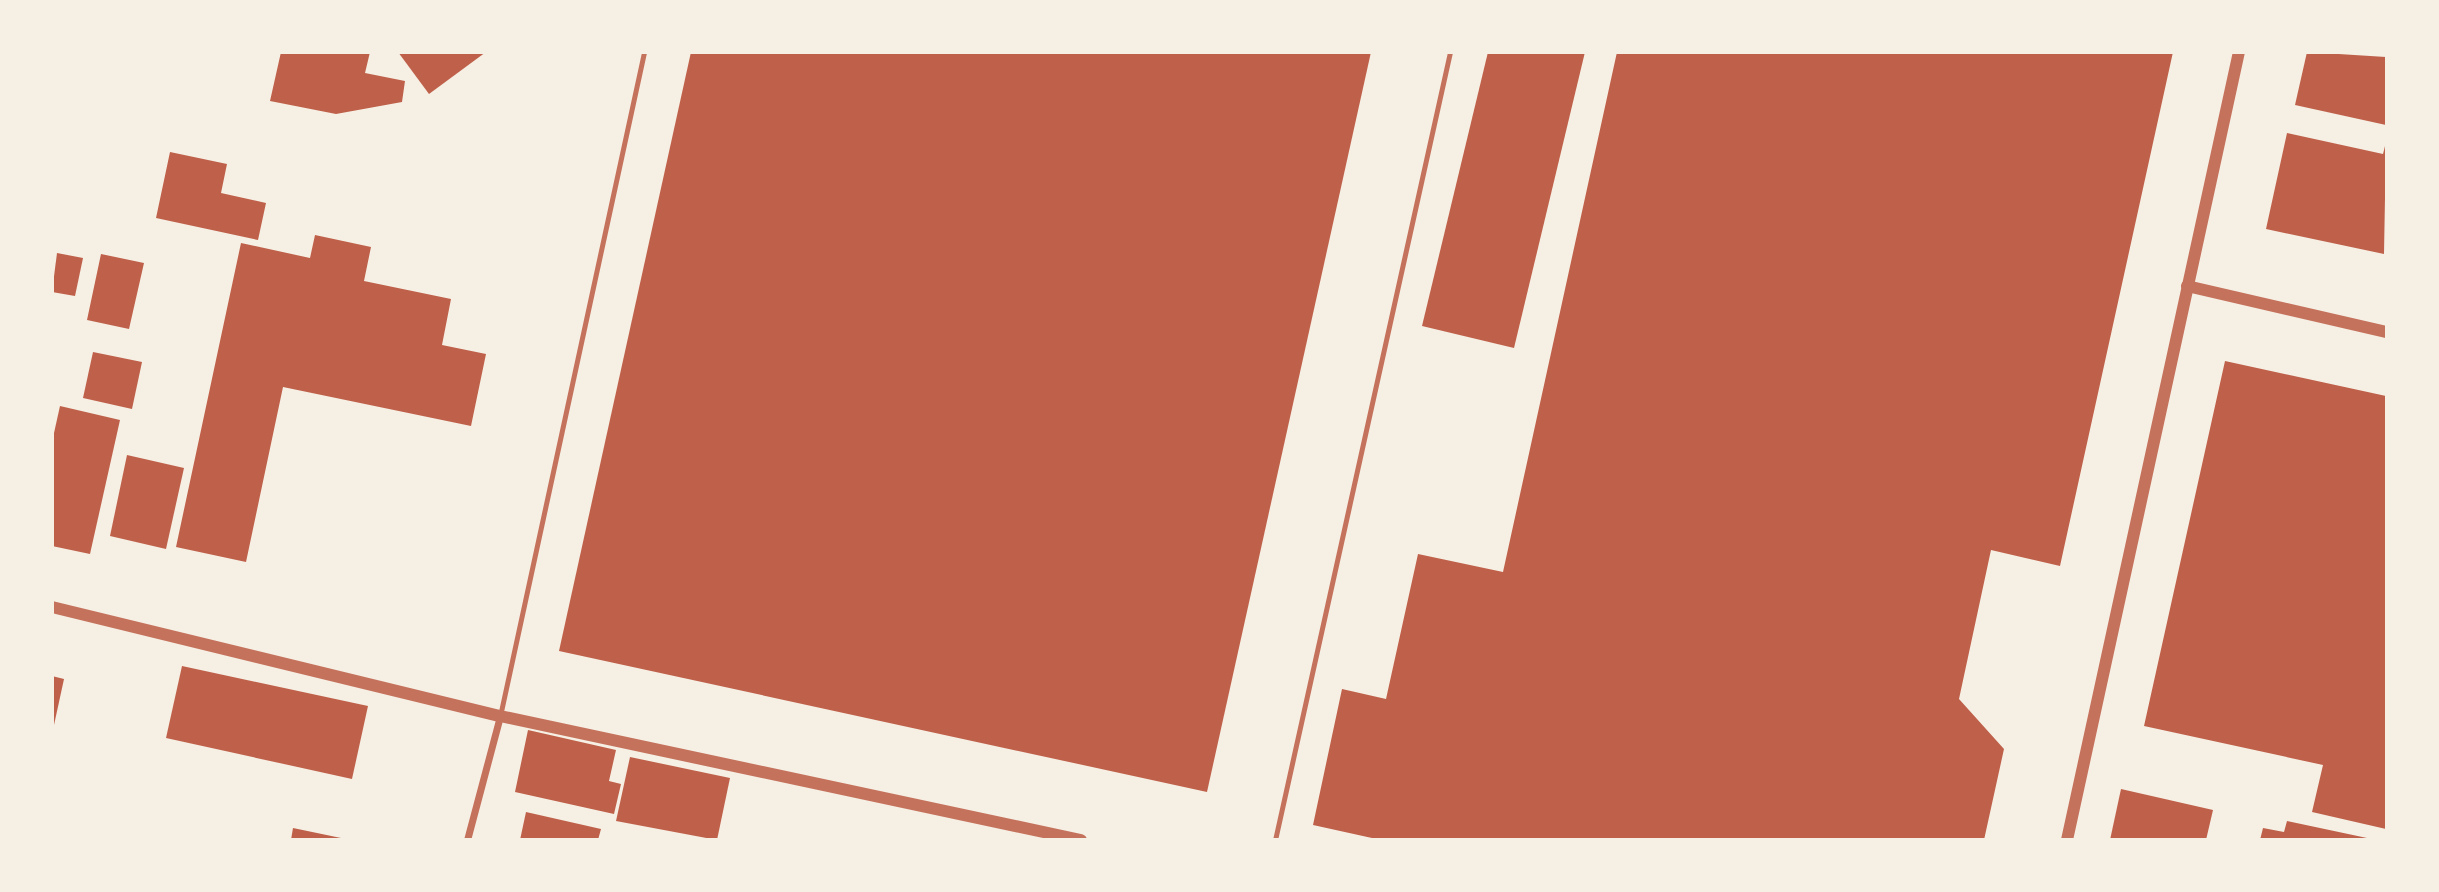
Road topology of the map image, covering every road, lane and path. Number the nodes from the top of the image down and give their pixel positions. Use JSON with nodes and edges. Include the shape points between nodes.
{"nodes":[{"id":1,"x":644,"y":52,"type":"edge"},
{"id":2,"x":1450,"y":52,"type":"edge"},
{"id":3,"x":2239,"y":52,"type":"edge"},
{"id":4,"x":2187,"y":286,"type":"junction"},
{"id":5,"x":2386,"y":332,"type":"edge"},
{"id":6,"x":52,"y":607,"type":"edge"},
{"id":7,"x":500,"y":716,"type":"junction"},
{"id":8,"x":467,"y":839,"type":"edge"},
{"id":9,"x":1081,"y":839,"type":"edge"},
{"id":10,"x":1275,"y":839,"type":"edge"},
{"id":11,"x":2067,"y":839,"type":"edge"}],
"edges":[{"from":1,"to":7,"type":"lane"},
{"from":2,"to":10,"type":"lane"},
{"from":3,"to":4,"type":"street"},
{"from":4,"to":5,"type":"street"},
{"from":4,"to":11,"type":"street"},
{"from":6,"to":7,"type":"street"},
{"from":7,"to":8,"type":"street"},
{"from":7,"to":9,"type":"street"}]}
